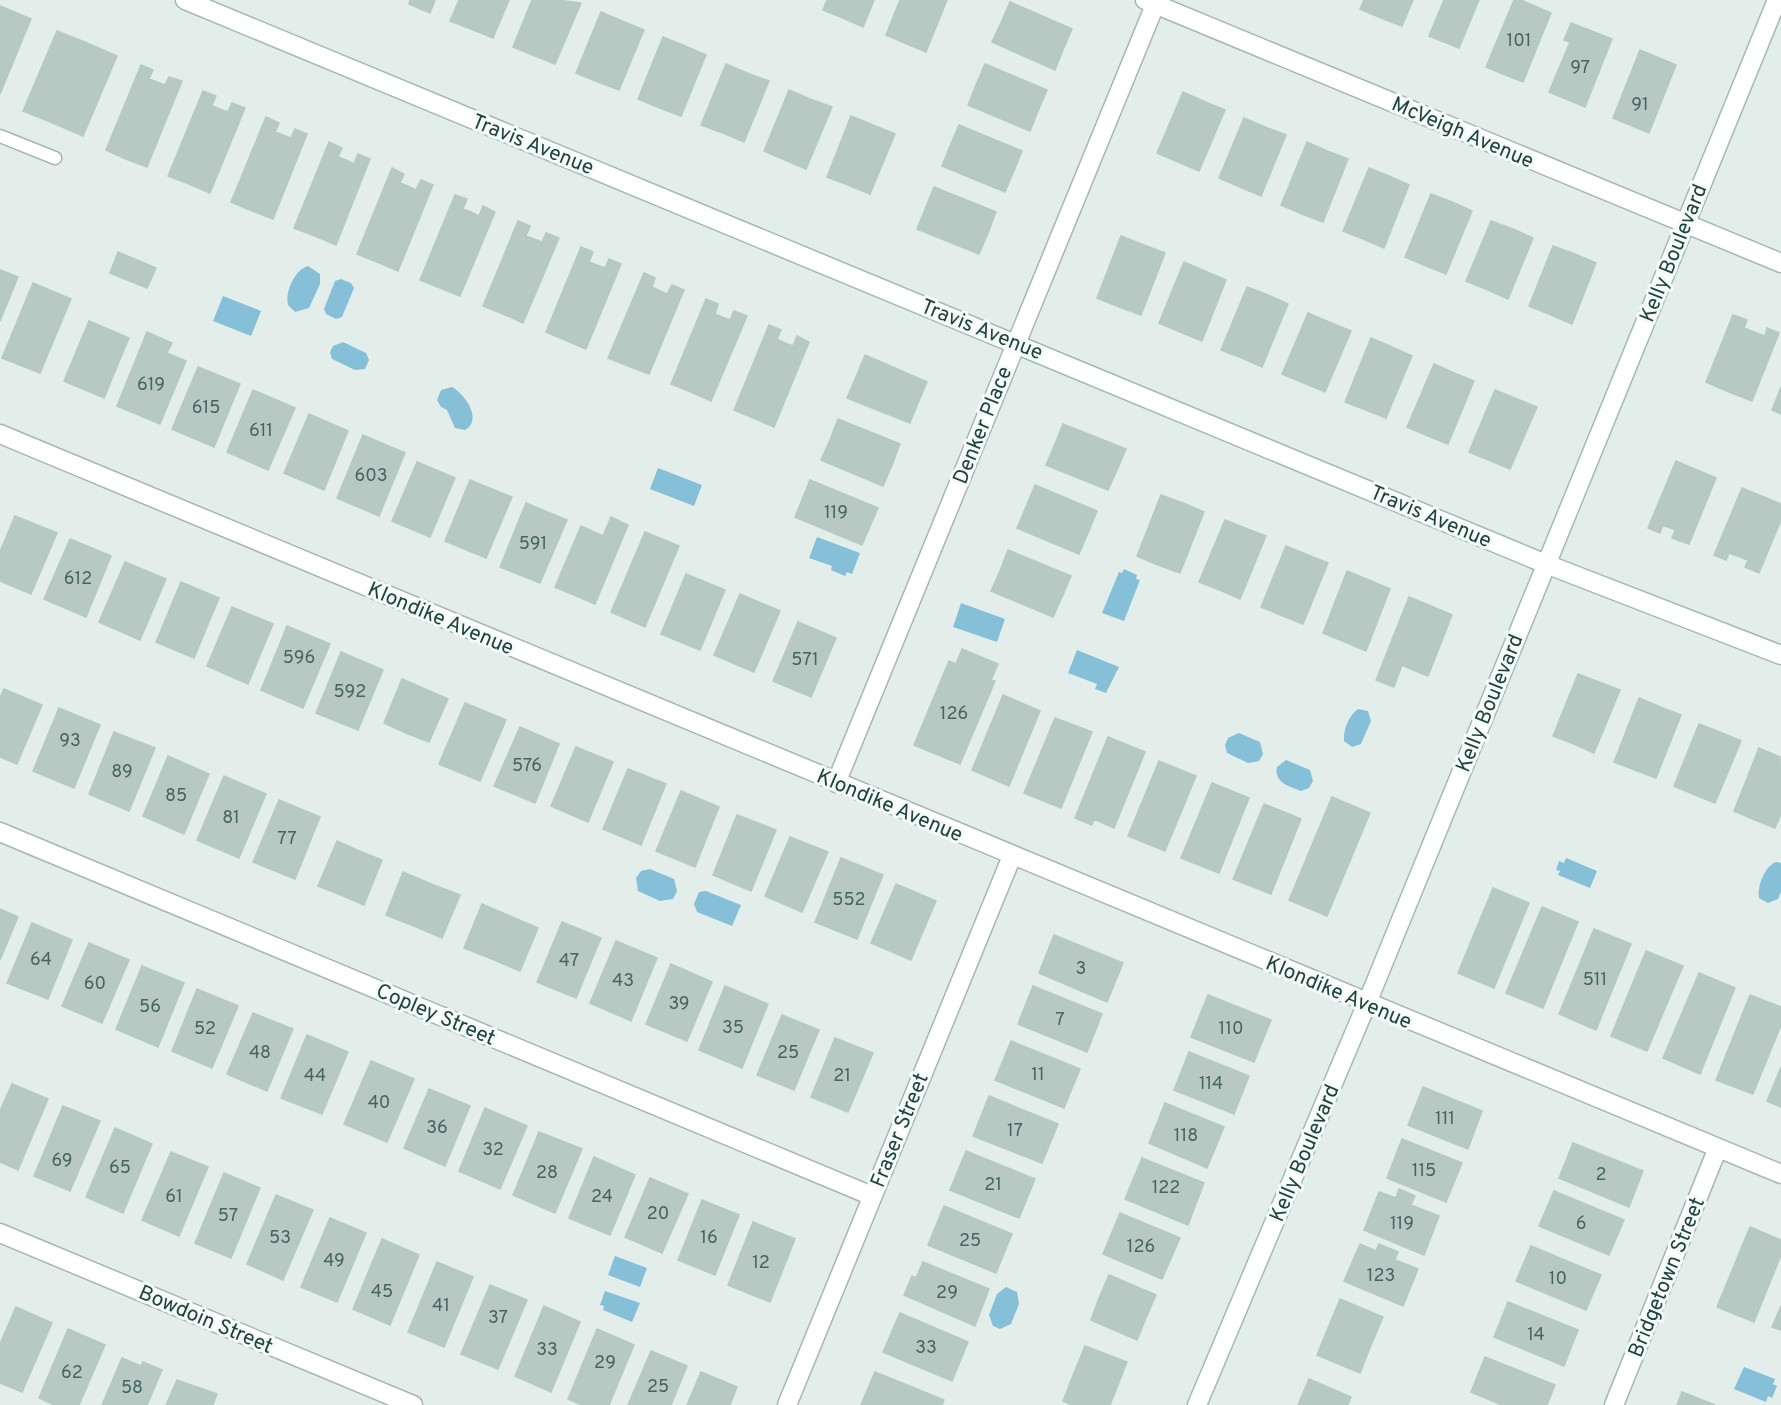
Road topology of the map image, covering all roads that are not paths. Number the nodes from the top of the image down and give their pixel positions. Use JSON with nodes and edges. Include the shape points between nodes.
{"nodes":[{"id":1,"x":185,"y":0,"type":"edge"},
{"id":2,"x":1778,"y":0,"type":"edge"},
{"id":3,"x":1152,"y":1,"type":"edge"},
{"id":4,"x":0,"y":136,"type":"edge"},
{"id":5,"x":55,"y":158,"type":"dead end"},
{"id":6,"x":1685,"y":224,"type":"junction"},
{"id":7,"x":1781,"y":263,"type":"edge"},
{"id":8,"x":1016,"y":343,"type":"junction"},
{"id":9,"x":0,"y":434,"type":"edge"},
{"id":10,"x":1546,"y":564,"type":"junction"},
{"id":11,"x":1781,"y":655,"type":"edge"},
{"id":12,"x":836,"y":783,"type":"junction"},
{"id":13,"x":0,"y":832,"type":"edge"},
{"id":14,"x":1012,"y":856,"type":"junction"},
{"id":15,"x":1367,"y":1003,"type":"junction"},
{"id":16,"x":1717,"y":1149,"type":"junction"},
{"id":17,"x":1781,"y":1174,"type":"edge"},
{"id":18,"x":872,"y":1196,"type":"junction"},
{"id":19,"x":0,"y":1233,"type":"edge"},
{"id":20,"x":413,"y":1405,"type":"edge"},
{"id":21,"x":787,"y":1405,"type":"edge"},
{"id":22,"x":1197,"y":1405,"type":"edge"},
{"id":23,"x":1614,"y":1405,"type":"edge"}],
"edges":[{"from":1,"to":8,"type":"street","name":"Travis Avenue"},
{"from":2,"to":6,"type":"street","name":"Kelly Boulevard"},
{"from":3,"to":6,"type":"street","name":"McVeigh Avenue"},
{"from":3,"to":8,"type":"street","name":"Denker Place"},
{"from":4,"to":5,"type":"lane"},
{"from":6,"to":7,"type":"street","name":"McVeigh Avenue"},
{"from":6,"to":10,"type":"street","name":"Kelly Boulevard"},
{"from":8,"to":10,"type":"street","name":"Travis Avenue"},
{"from":8,"to":12,"type":"street","name":"Denker Place"},
{"from":9,"to":12,"type":"street","name":"Klondike Avenue"},
{"from":10,"to":11,"type":"street","name":"Travis Avenue"},
{"from":10,"to":15,"type":"street","name":"Kelly Boulevard"},
{"from":12,"to":14,"type":"street","name":"Klondike Avenue"},
{"from":13,"to":18,"type":"street","name":"Copley Street"},
{"from":14,"to":15,"type":"street","name":"Klondike Avenue"},
{"from":14,"to":18,"type":"street","name":"Fraser Street"},
{"from":15,"to":16,"type":"street","name":"Klondike Avenue"},
{"from":15,"to":22,"type":"street","name":"Kelly Boulevard"},
{"from":16,"to":17,"type":"street","name":"Klondike Avenue"},
{"from":16,"to":23,"type":"street","name":"Bridgetown Street"},
{"from":18,"to":21,"type":"street","name":"Fraser Street"},
{"from":19,"to":20,"type":"street","name":"Bowdoin Street"}]}
